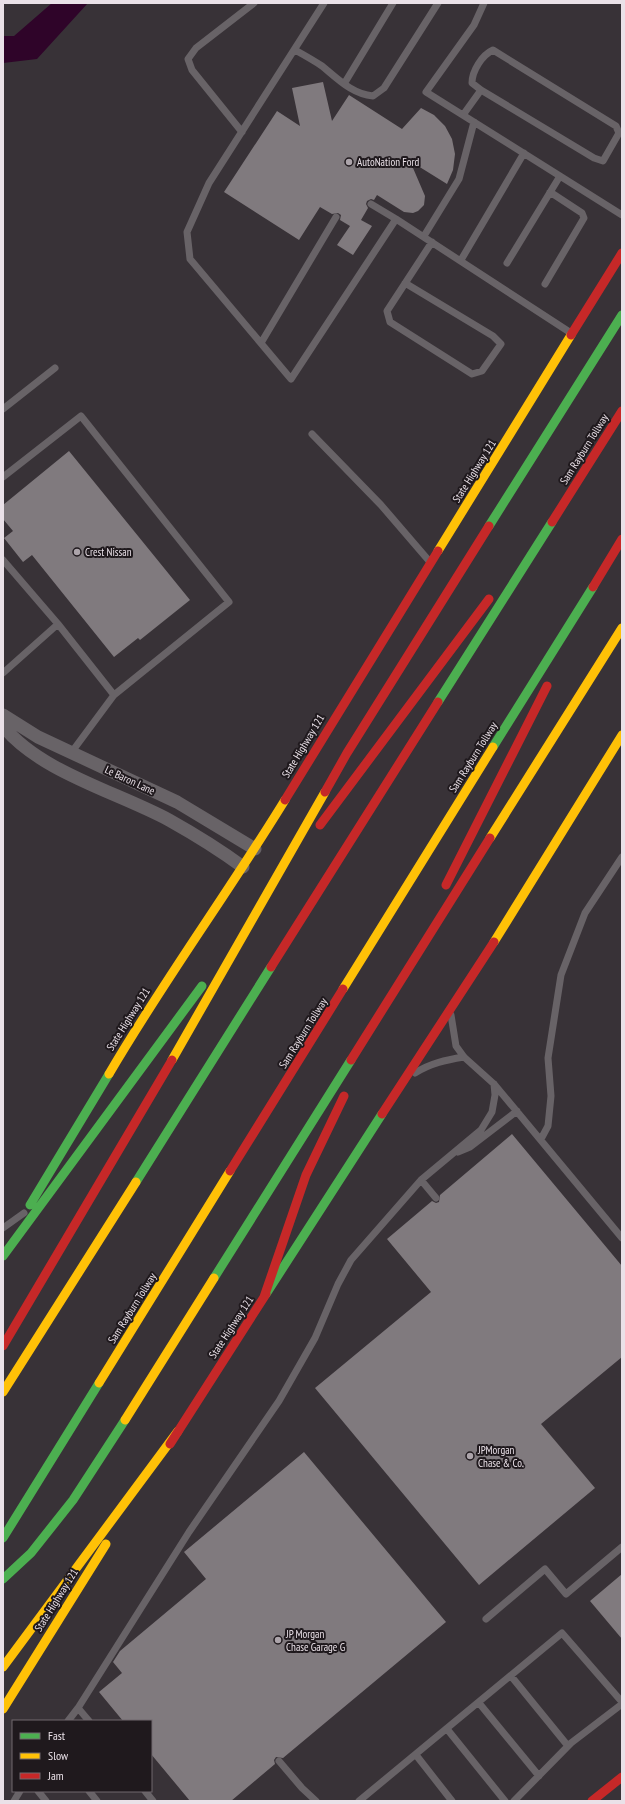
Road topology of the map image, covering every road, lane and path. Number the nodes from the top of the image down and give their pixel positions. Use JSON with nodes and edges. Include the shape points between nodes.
{"nodes":[{"id":1,"x":254,"y":3,"type":"edge"},
{"id":2,"x":324,"y":3,"type":"edge"},
{"id":3,"x":393,"y":3,"type":"edge"},
{"id":4,"x":438,"y":3,"type":"edge"},
{"id":5,"x":484,"y":3,"type":"edge"},
{"id":6,"x":294,"y":50,"type":"junction"},
{"id":7,"x":344,"y":84,"type":"junction"},
{"id":8,"x":481,"y":90,"type":"junction"},
{"id":9,"x":463,"y":115,"type":"junction"},
{"id":10,"x":474,"y":122,"type":"junction"},
{"id":11,"x":242,"y":132,"type":"junction"},
{"id":12,"x":524,"y":153,"type":"junction"},
{"id":13,"x":560,"y":176,"type":"junction"},
{"id":14,"x":550,"y":192,"type":"junction"},
{"id":15,"x":371,"y":204,"type":"dead end"},
{"id":16,"x":622,"y":215,"type":"edge"},
{"id":17,"x":336,"y":217,"type":"dead end"},
{"id":18,"x":396,"y":219,"type":"junction"},
{"id":19,"x":424,"y":236,"type":"junction"},
{"id":20,"x":432,"y":242,"type":"junction"},
{"id":21,"x":622,"y":253,"type":"edge"},
{"id":22,"x":460,"y":260,"type":"junction"},
{"id":23,"x":507,"y":263,"type":"dead end"},
{"id":24,"x":405,"y":283,"type":"junction"},
{"id":25,"x":545,"y":284,"type":"dead end"},
{"id":26,"x":622,"y":315,"type":"edge"},
{"id":27,"x":573,"y":334,"type":"junction"},
{"id":28,"x":261,"y":343,"type":"junction"},
{"id":29,"x":55,"y":368,"type":"dead end"},
{"id":30,"x":3,"y":409,"type":"edge"},
{"id":31,"x":622,"y":411,"type":"edge"},
{"id":32,"x":312,"y":434,"type":"dead end"},
{"id":33,"x":592,"y":460,"type":"junction"},
{"id":34,"x":3,"y":478,"type":"edge"},
{"id":35,"x":622,"y":539,"type":"edge"},
{"id":36,"x":612,"y":556,"type":"junction"},
{"id":37,"x":3,"y":560,"type":"edge"},
{"id":38,"x":431,"y":562,"type":"junction"},
{"id":39,"x":512,"y":567,"type":"dead end"},
{"id":40,"x":493,"y":592,"type":"dead end"},
{"id":41,"x":58,"y":624,"type":"junction"},
{"id":42,"x":622,"y":628,"type":"edge"},
{"id":43,"x":562,"y":654,"type":"dead end"},
{"id":44,"x":3,"y":672,"type":"edge"},
{"id":45,"x":552,"y":676,"type":"dead end"},
{"id":46,"x":114,"y":695,"type":"junction"},
{"id":47,"x":3,"y":715,"type":"edge"},
{"id":48,"x":3,"y":726,"type":"edge"},
{"id":49,"x":622,"y":736,"type":"edge"},
{"id":50,"x":71,"y":753,"type":"junction"},
{"id":51,"x":315,"y":832,"type":"dead end"},
{"id":52,"x":305,"y":845,"type":"dead end"},
{"id":53,"x":255,"y":849,"type":"junction"},
{"id":54,"x":622,"y":857,"type":"edge"},
{"id":55,"x":244,"y":867,"type":"junction"},
{"id":56,"x":442,"y":894,"type":"dead end"},
{"id":57,"x":435,"y":908,"type":"dead end"},
{"id":58,"x":451,"y":1009,"type":"junction"},
{"id":59,"x":464,"y":1057,"type":"junction"},
{"id":60,"x":360,"y":1063,"type":"dead end"},
{"id":61,"x":403,"y":1081,"type":"junction"},
{"id":62,"x":494,"y":1084,"type":"junction"},
{"id":63,"x":346,"y":1091,"type":"dead end"},
{"id":64,"x":517,"y":1111,"type":"junction"},
{"id":65,"x":541,"y":1139,"type":"junction"},
{"id":66,"x":450,"y":1155,"type":"junction"},
{"id":67,"x":421,"y":1180,"type":"junction"},
{"id":68,"x":436,"y":1198,"type":"dead end"},
{"id":69,"x":26,"y":1211,"type":"junction"},
{"id":70,"x":3,"y":1228,"type":"edge"},
{"id":71,"x":622,"y":1238,"type":"edge"},
{"id":72,"x":3,"y":1250,"type":"edge"},
{"id":73,"x":3,"y":1256,"type":"edge"},
{"id":74,"x":264,"y":1298,"type":"junction"},
{"id":75,"x":3,"y":1346,"type":"edge"},
{"id":76,"x":3,"y":1392,"type":"edge"},
{"id":77,"x":178,"y":1431,"type":"junction"},
{"id":78,"x":3,"y":1538,"type":"edge"},
{"id":79,"x":622,"y":1547,"type":"edge"},
{"id":80,"x":3,"y":1579,"type":"edge"},
{"id":81,"x":486,"y":1618,"type":"dead end"},
{"id":82,"x":3,"y":1667,"type":"edge"},
{"id":83,"x":511,"y":1676,"type":"junction"},
{"id":84,"x":479,"y":1703,"type":"junction"},
{"id":85,"x":622,"y":1703,"type":"edge"},
{"id":86,"x":78,"y":1708,"type":"junction"},
{"id":87,"x":3,"y":1709,"type":"edge"},
{"id":88,"x":69,"y":1720,"type":"edge"},
{"id":89,"x":88,"y":1720,"type":"edge"},
{"id":90,"x":447,"y":1729,"type":"junction"},
{"id":91,"x":568,"y":1746,"type":"junction"},
{"id":92,"x":416,"y":1755,"type":"junction"},
{"id":93,"x":279,"y":1761,"type":"dead end"},
{"id":94,"x":539,"y":1776,"type":"junction"},
{"id":95,"x":622,"y":1777,"type":"edge"},
{"id":96,"x":19,"y":1792,"type":"edge"},
{"id":97,"x":39,"y":1792,"type":"edge"},
{"id":98,"x":90,"y":1792,"type":"edge"},
{"id":99,"x":146,"y":1792,"type":"edge"},
{"id":100,"x":14,"y":1801,"type":"edge"},
{"id":101,"x":46,"y":1801,"type":"edge"},
{"id":102,"x":97,"y":1801,"type":"edge"},
{"id":103,"x":153,"y":1801,"type":"edge"},
{"id":104,"x":316,"y":1801,"type":"edge"},
{"id":105,"x":360,"y":1801,"type":"edge"},
{"id":106,"x":452,"y":1801,"type":"edge"},
{"id":107,"x":505,"y":1801,"type":"edge"},
{"id":108,"x":514,"y":1801,"type":"edge"},
{"id":109,"x":592,"y":1801,"type":"edge"}],
"edges":[{"from":1,"to":11,"type":"lane","via":[[196,48],[188,58],[192,70]]},
{"from":2,"to":6,"type":"lane"},
{"from":3,"to":7,"type":"lane"},
{"from":4,"to":7,"type":"lane","via":[[384,88],[373,96],[362,95]]},
{"from":5,"to":9,"type":"lane","via":[[474,25],[426,92]]},
{"from":6,"to":7,"type":"lane"},
{"from":6,"to":11,"type":"lane"},
{"from":8,"to":8,"type":"lane","via":[[472,83],[472,76],[486,54],[493,50],[616,126],[619,133],[603,161]]},
{"from":8,"to":9,"type":"lane"},
{"from":9,"to":10,"type":"lane"},
{"from":10,"to":12,"type":"lane"},
{"from":10,"to":19,"type":"lane","via":[[459,178]]},
{"from":11,"to":28,"type":"lane","via":[[209,183],[187,232],[188,246],[190,259]]},
{"from":12,"to":13,"type":"lane"},
{"from":12,"to":22,"type":"lane"},
{"from":13,"to":14,"type":"lane"},
{"from":13,"to":16,"type":"lane"},
{"from":14,"to":23,"type":"lane"},
{"from":14,"to":25,"type":"lane","via":[[582,213],[584,218]]},
{"from":15,"to":18,"type":"lane"},
{"from":17,"to":28,"type":"lane"},
{"from":18,"to":19,"type":"lane"},
{"from":18,"to":28,"type":"lane","via":[[291,379]]},
{"from":19,"to":20,"type":"lane"},
{"from":20,"to":22,"type":"lane"},
{"from":20,"to":24,"type":"lane"},
{"from":21,"to":27,"type":"main road","name":"State Highway 121"},
{"from":22,"to":27,"type":"lane"},
{"from":24,"to":24,"type":"lane","via":[[387,311],[390,322],[472,374],[482,371],[501,344],[493,336]]},
{"from":26,"to":75,"type":"main road","via":[[347,753],[212,992]]},
{"from":27,"to":38,"type":"main road","name":"State Highway 121"},
{"from":29,"to":30,"type":"lane"},
{"from":31,"to":33,"type":"main road","name":"Sam Rayburn Tollway"},
{"from":32,"to":38,"type":"lane","via":[[381,505]]},
{"from":33,"to":39,"type":"main road"},
{"from":33,"to":76,"type":"main road","name":"Sam Rayburn Tollway"},
{"from":34,"to":46,"type":"lane","via":[[81,416],[229,602]]},
{"from":35,"to":36,"type":"main road","name":"Sam Rayburn Tollway"},
{"from":36,"to":43,"type":"main road"},
{"from":36,"to":78,"type":"main road","name":"Sam Rayburn Tollway"},
{"from":37,"to":41,"type":"lane"},
{"from":38,"to":53,"type":"main road","name":"State Highway 121"},
{"from":40,"to":51,"type":"main road"},
{"from":41,"to":44,"type":"lane"},
{"from":41,"to":46,"type":"lane"},
{"from":42,"to":80,"type":"main road","via":[[251,1222],[72,1500],[31,1553]]},
{"from":45,"to":56,"type":"main road"},
{"from":46,"to":50,"type":"lane"},
{"from":47,"to":50,"type":"street","name":"Le Baron Lane","via":[[21,728]]},
{"from":48,"to":55,"type":"street","name":"Le Baron Lane","via":[[20,745],[46,762],[168,820]]},
{"from":49,"to":58,"type":"main road","name":"State Highway 121"},
{"from":50,"to":53,"type":"street","name":"Le Baron Lane","via":[[177,802]]},
{"from":52,"to":73,"type":"main road"},
{"from":53,"to":55,"type":"main road","name":"State Highway 121"},
{"from":54,"to":65,"type":"lane","via":[[585,912],[561,975],[548,1058],[551,1096],[548,1126]]},
{"from":55,"to":69,"type":"main road","name":"State Highway 121","via":[[144,1013]]},
{"from":57,"to":60,"type":"main road"},
{"from":58,"to":59,"type":"lane","via":[[456,1046]]},
{"from":58,"to":61,"type":"main road","name":"State Highway 121"},
{"from":59,"to":61,"type":"lane","via":[[427,1066]]},
{"from":59,"to":62,"type":"lane"},
{"from":61,"to":74,"type":"main road","name":"State Highway 121"},
{"from":62,"to":64,"type":"lane"},
{"from":62,"to":66,"type":"lane","via":[[492,1112],[481,1130]]},
{"from":63,"to":74,"type":"main road","via":[[306,1175]]},
{"from":64,"to":65,"type":"lane"},
{"from":64,"to":66,"type":"lane","via":[[470,1147]]},
{"from":65,"to":71,"type":"lane"},
{"from":66,"to":67,"type":"lane"},
{"from":67,"to":68,"type":"lane"},
{"from":67,"to":86,"type":"lane","via":[[351,1260],[338,1284],[316,1338],[279,1401],[189,1532]]},
{"from":69,"to":70,"type":"lane"},
{"from":69,"to":72,"type":"main road","name":"State Highway 121"},
{"from":74,"to":77,"type":"main road","name":"State Highway 121"},
{"from":77,"to":82,"type":"main road"},
{"from":77,"to":87,"type":"main road","name":"State Highway 121"},
{"from":79,"to":81,"type":"lane","via":[[566,1594],[545,1570]]},
{"from":83,"to":84,"type":"lane"},
{"from":83,"to":85,"type":"lane","via":[[562,1633]]},
{"from":83,"to":91,"type":"lane"},
{"from":84,"to":90,"type":"lane"},
{"from":84,"to":94,"type":"lane"},
{"from":85,"to":91,"type":"lane"},
{"from":86,"to":88,"type":"lane"},
{"from":86,"to":89,"type":"lane"},
{"from":90,"to":92,"type":"lane"},
{"from":90,"to":107,"type":"lane"},
{"from":91,"to":94,"type":"lane"},
{"from":92,"to":105,"type":"lane"},
{"from":92,"to":106,"type":"lane"},
{"from":93,"to":104,"type":"lane"},
{"from":94,"to":108,"type":"lane"},
{"from":95,"to":109,"type":"main road"},
{"from":96,"to":100,"type":"lane"},
{"from":97,"to":101,"type":"lane"},
{"from":98,"to":102,"type":"lane"},
{"from":99,"to":103,"type":"lane"}]}
